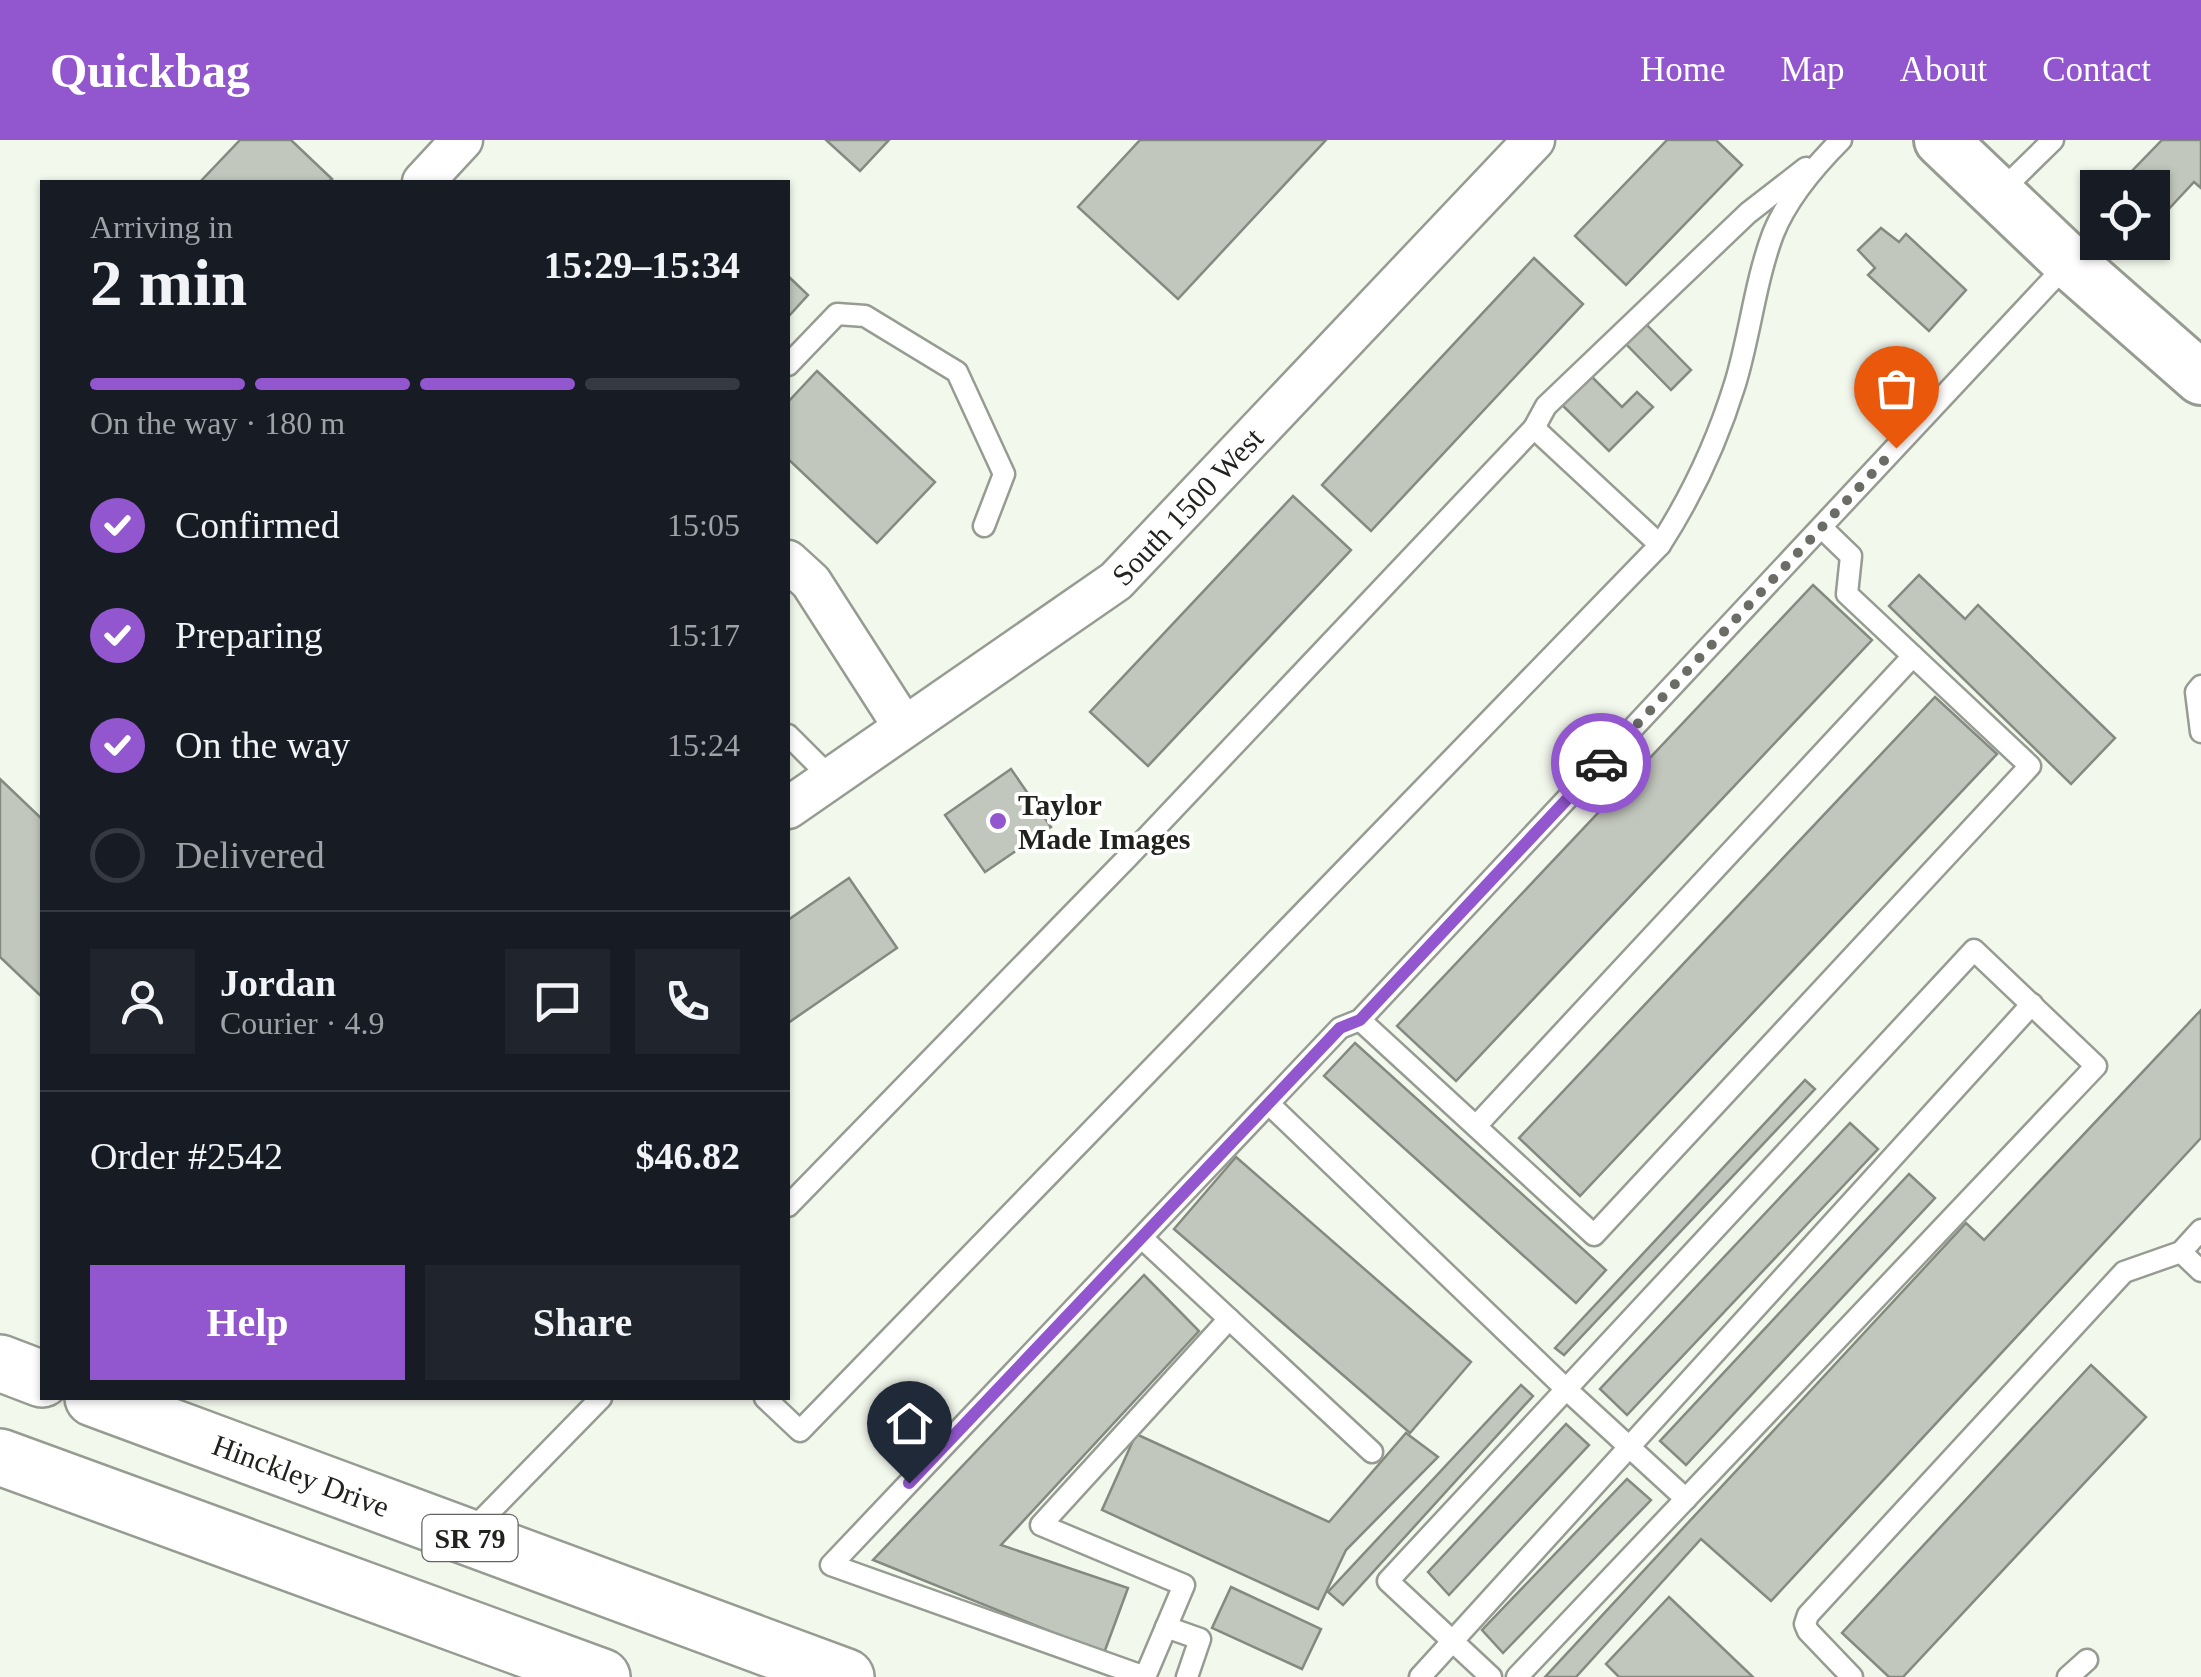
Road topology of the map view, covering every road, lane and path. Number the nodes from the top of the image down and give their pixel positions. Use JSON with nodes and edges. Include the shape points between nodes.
{"nodes":[{"id":1,"x":462,"y":140,"type":"edge"},
{"id":2,"x":1534,"y":140,"type":"edge"},
{"id":3,"x":1941,"y":140,"type":"edge"},
{"id":4,"x":2053,"y":140,"type":"edge"},
{"id":5,"x":1837,"y":144,"type":"edge"},
{"id":6,"x":425,"y":180,"type":"edge"},
{"id":7,"x":1997,"y":194,"type":"junction"},
{"id":8,"x":2069,"y":262,"type":"junction"},
{"id":9,"x":790,"y":362,"type":"edge"},
{"id":10,"x":2201,"y":378,"type":"edge"},
{"id":11,"x":1534,"y":428,"type":"junction"},
{"id":12,"x":984,"y":526,"type":"dead end"},
{"id":13,"x":1822,"y":528,"type":"junction"},
{"id":14,"x":1660,"y":545,"type":"junction"},
{"id":15,"x":790,"y":562,"type":"edge"},
{"id":16,"x":1913,"y":656,"type":"junction"},
{"id":17,"x":2201,"y":686,"type":"edge"},
{"id":18,"x":904,"y":727,"type":"junction"},
{"id":19,"x":2201,"y":732,"type":"edge"},
{"id":20,"x":790,"y":737,"type":"edge"},
{"id":21,"x":831,"y":778,"type":"junction"},
{"id":22,"x":790,"y":807,"type":"edge"},
{"id":23,"x":2032,"y":1004,"type":"junction"},
{"id":24,"x":1360,"y":1020,"type":"junction"},
{"id":25,"x":1269,"y":1104,"type":"junction"},
{"id":26,"x":1476,"y":1126,"type":"junction"},
{"id":27,"x":790,"y":1204,"type":"edge"},
{"id":28,"x":2201,"y":1230,"type":"edge"},
{"id":29,"x":1142,"y":1238,"type":"junction"},
{"id":30,"x":2181,"y":1252,"type":"junction"},
{"id":31,"x":2201,"y":1271,"type":"edge"},
{"id":32,"x":1229,"y":1319,"type":"junction"},
{"id":33,"x":0,"y":1363,"type":"edge"},
{"id":34,"x":40,"y":1377,"type":"edge"},
{"id":35,"x":1566,"y":1389,"type":"junction"},
{"id":36,"x":99,"y":1400,"type":"edge"},
{"id":37,"x":599,"y":1400,"type":"edge"},
{"id":38,"x":768,"y":1400,"type":"edge"},
{"id":39,"x":1628,"y":1446,"type":"junction"},
{"id":40,"x":1372,"y":1452,"type":"dead end"},
{"id":41,"x":0,"y":1457,"type":"edge"},
{"id":42,"x":1686,"y":1498,"type":"junction"},
{"id":43,"x":466,"y":1536,"type":"junction"},
{"id":44,"x":1166,"y":1627,"type":"junction"},
{"id":45,"x":1451,"y":1639,"type":"junction"},
{"id":46,"x":2087,"y":1660,"type":"dead end"},
{"id":47,"x":602,"y":1677,"type":"edge"},
{"id":48,"x":846,"y":1677,"type":"edge"},
{"id":49,"x":1187,"y":1677,"type":"edge"},
{"id":50,"x":1420,"y":1677,"type":"edge"},
{"id":51,"x":1491,"y":1677,"type":"edge"},
{"id":52,"x":1518,"y":1677,"type":"edge"},
{"id":53,"x":1852,"y":1677,"type":"edge"},
{"id":54,"x":2068,"y":1677,"type":"edge"}],
"edges":[{"from":1,"to":6,"type":"street"},
{"from":2,"to":18,"type":"street","name":"South 1500 West","via":[[1116,581]]},
{"from":3,"to":7,"type":"street"},
{"from":4,"to":7,"type":"lane"},
{"from":5,"to":11,"type":"lane","via":[[1748,213],[1546,406]]},
{"from":5,"to":14,"type":"lane","via":[[1774,231],[1734,384],[1678,518]]},
{"from":7,"to":8,"type":"street"},
{"from":8,"to":10,"type":"street"},
{"from":8,"to":13,"type":"lane"},
{"from":9,"to":12,"type":"lane","via":[[837,314],[865,316],[957,372],[1004,474]]},
{"from":11,"to":14,"type":"lane"},
{"from":11,"to":27,"type":"lane"},
{"from":13,"to":16,"type":"lane","via":[[1851,556],[1847,594]]},
{"from":13,"to":24,"type":"lane"},
{"from":14,"to":38,"type":"lane","via":[[800,1431]]},
{"from":15,"to":18,"type":"street","via":[[811,582]]},
{"from":16,"to":26,"type":"lane"},
{"from":16,"to":26,"type":"lane","via":[[2030,766],[1594,1236]]},
{"from":17,"to":19,"type":"lane"},
{"from":18,"to":21,"type":"street","name":"South 1500 West"},
{"from":20,"to":21,"type":"lane"},
{"from":21,"to":22,"type":"street","name":"South 1500 West"},
{"from":23,"to":35,"type":"lane","via":[[1974,950]]},
{"from":23,"to":39,"type":"lane"},
{"from":23,"to":42,"type":"lane","via":[[2096,1066]]},
{"from":24,"to":25,"type":"lane","via":[[1340,1028]]},
{"from":24,"to":26,"type":"lane"},
{"from":25,"to":29,"type":"lane"},
{"from":25,"to":35,"type":"lane"},
{"from":28,"to":30,"type":"lane"},
{"from":29,"to":32,"type":"lane"},
{"from":29,"to":44,"type":"lane","via":[[831,1565],[1145,1677]]},
{"from":30,"to":31,"type":"lane"},
{"from":30,"to":53,"type":"lane","via":[[2124,1272],[1808,1615],[1808,1631]]},
{"from":32,"to":40,"type":"lane"},
{"from":32,"to":44,"type":"lane","via":[[1041,1525],[1184,1585]]},
{"from":33,"to":34,"type":"main road"},
{"from":35,"to":39,"type":"lane"},
{"from":35,"to":45,"type":"lane","via":[[1388,1582]]},
{"from":36,"to":43,"type":"main road","name":"Hinckley Drive","number":"SR 79"},
{"from":37,"to":43,"type":"lane"},
{"from":39,"to":42,"type":"lane"},
{"from":39,"to":45,"type":"lane"},
{"from":41,"to":47,"type":"main road"},
{"from":42,"to":52,"type":"lane"},
{"from":43,"to":48,"type":"main road","name":"Hinckley Drive","number":"SR 79"},
{"from":44,"to":49,"type":"lane","via":[[1200,1639]]},
{"from":45,"to":50,"type":"lane"},
{"from":45,"to":51,"type":"lane"},
{"from":46,"to":54,"type":"lane"}]}
